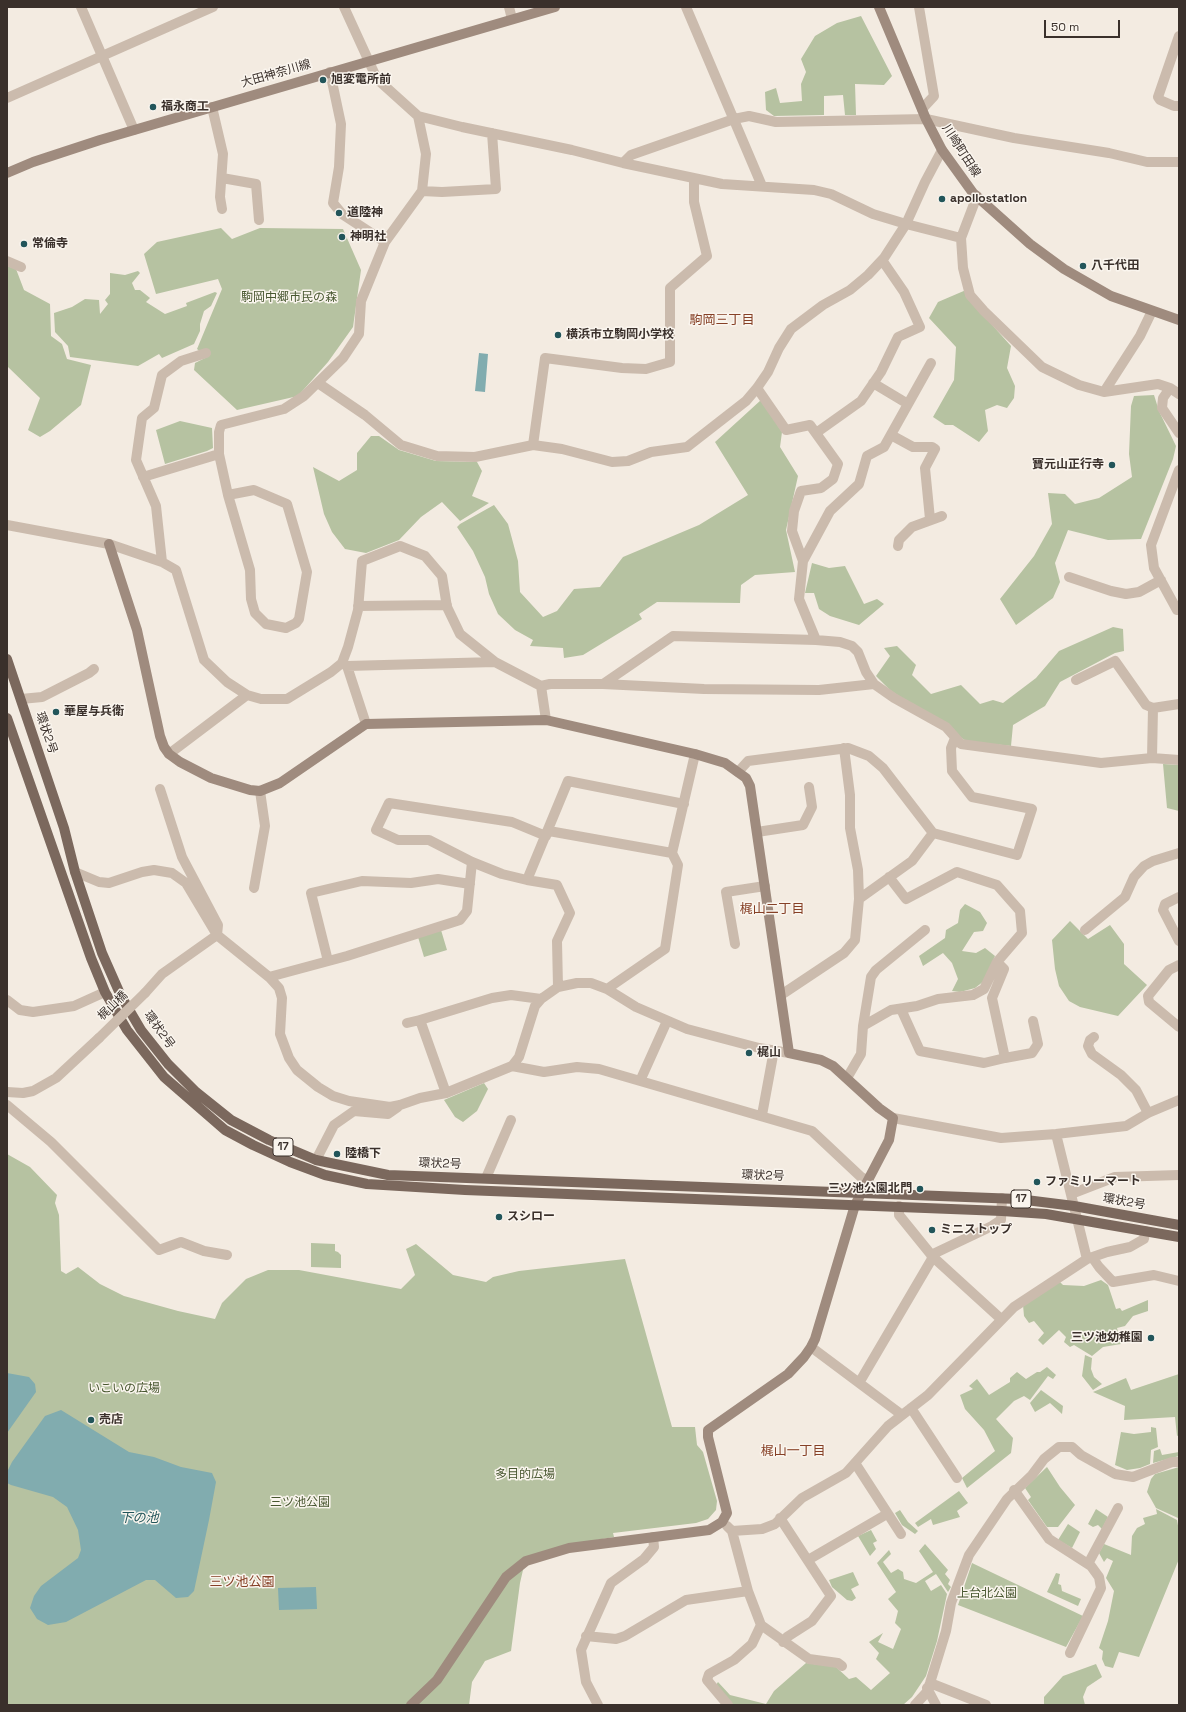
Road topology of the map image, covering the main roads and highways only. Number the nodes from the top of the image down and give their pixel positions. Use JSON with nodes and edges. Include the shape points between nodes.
{"nodes":[{"id":1,"x":7,"y":659,"type":"edge"},
{"id":2,"x":7,"y":718,"type":"edge"},
{"id":3,"x":1179,"y":1225,"type":"edge"},
{"id":4,"x":1179,"y":1237,"type":"edge"}],
"edges":[{"from":1,"to":3,"type":"main road","name":"環状2号","number":"17","via":[[64,828],[75,872],[102,953],[121,996],[141,1030],[168,1064],[196,1092],[231,1120],[269,1140],[316,1160],[388,1175],[1002,1198],[1074,1206]]},
{"from":2,"to":4,"type":"main road","name":"環状2号","number":"17","via":[[88,950],[105,992],[127,1030],[164,1077],[225,1130],[290,1162],[324,1174],[367,1184],[1002,1211],[1046,1214]]}]}
